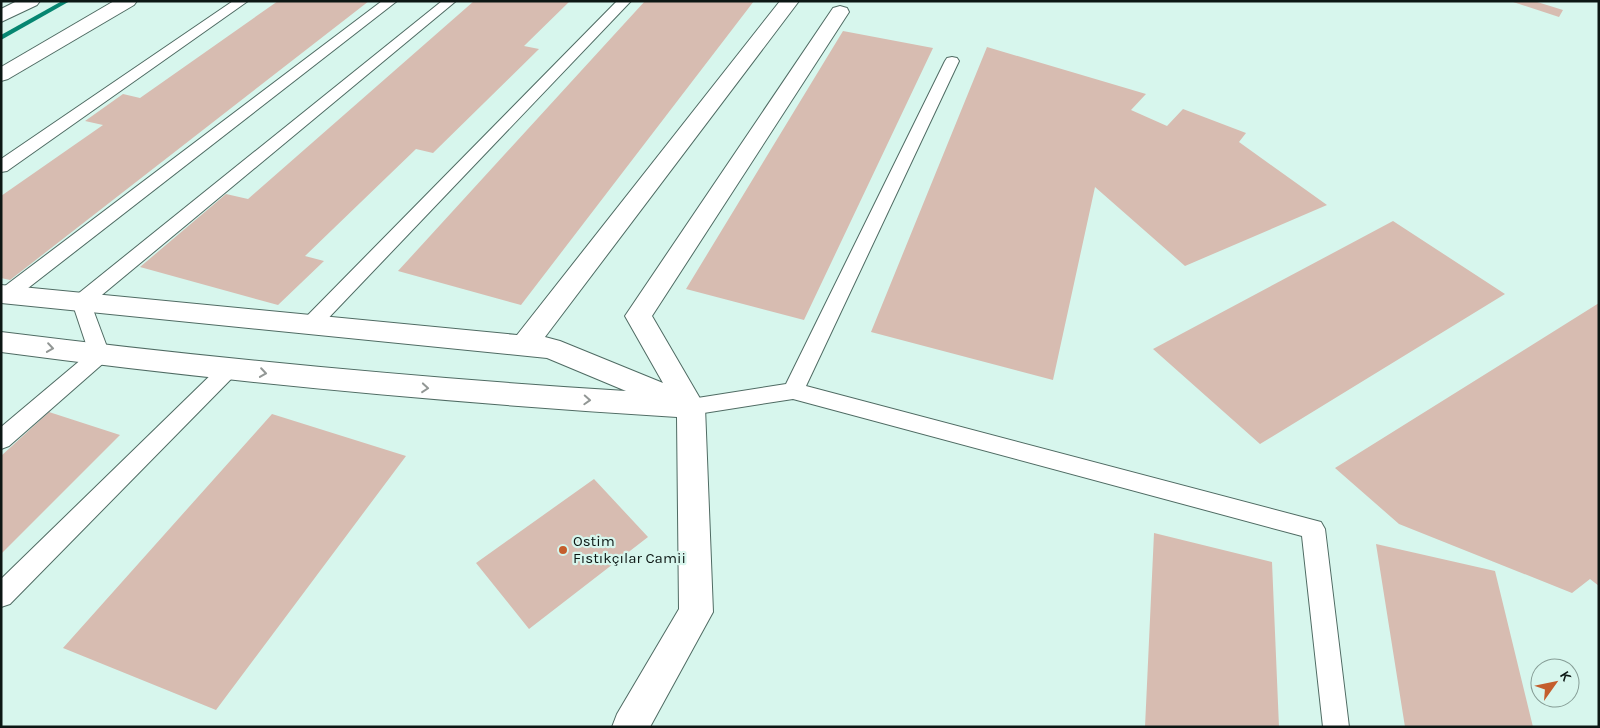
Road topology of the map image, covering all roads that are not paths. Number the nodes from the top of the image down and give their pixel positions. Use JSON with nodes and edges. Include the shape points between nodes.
{"nodes":[{"id":1,"x":31,"y":1,"type":"edge"},
{"id":2,"x":128,"y":1,"type":"edge"},
{"id":3,"x":242,"y":1,"type":"edge"},
{"id":4,"x":392,"y":1,"type":"edge"},
{"id":5,"x":450,"y":1,"type":"edge"},
{"id":6,"x":625,"y":1,"type":"edge"},
{"id":7,"x":790,"y":1,"type":"edge"},
{"id":8,"x":840,"y":12,"type":"dead end"},
{"id":9,"x":1,"y":17,"type":"edge"},
{"id":10,"x":952,"y":61,"type":"dead end"},
{"id":11,"x":1,"y":75,"type":"edge"},
{"id":12,"x":1,"y":167,"type":"edge"},
{"id":13,"x":4,"y":294,"type":"edge"},
{"id":14,"x":81,"y":302,"type":"junction"},
{"id":15,"x":310,"y":325,"type":"junction"},
{"id":16,"x":1,"y":342,"type":"edge"},
{"id":17,"x":524,"y":345,"type":"junction"},
{"id":18,"x":100,"y":355,"type":"junction"},
{"id":19,"x":228,"y":369,"type":"junction"},
{"id":20,"x":793,"y":391,"type":"junction"},
{"id":21,"x":691,"y":406,"type":"junction"},
{"id":22,"x":1,"y":440,"type":"edge"},
{"id":23,"x":1,"y":596,"type":"edge"},
{"id":24,"x":630,"y":727,"type":"edge"},
{"id":25,"x":1336,"y":727,"type":"edge"}],
"edges":[{"from":1,"to":9,"type":"street"},
{"from":2,"to":11,"type":"street"},
{"from":3,"to":12,"type":"lane"},
{"from":4,"to":13,"type":"lane"},
{"from":5,"to":14,"type":"lane"},
{"from":6,"to":15,"type":"lane"},
{"from":7,"to":17,"type":"street"},
{"from":8,"to":21,"type":"street","via":[[638,316]]},
{"from":10,"to":20,"type":"lane"},
{"from":13,"to":14,"type":"street"},
{"from":14,"to":15,"type":"street"},
{"from":14,"to":18,"type":"lane"},
{"from":15,"to":17,"type":"street"},
{"from":16,"to":18,"type":"street","one_way":true},
{"from":17,"to":21,"type":"street","via":[[550,348]]},
{"from":18,"to":19,"type":"street"},
{"from":18,"to":22,"type":"lane"},
{"from":19,"to":21,"type":"street","one_way":true,"via":[[538,398]]},
{"from":19,"to":23,"type":"lane"},
{"from":20,"to":21,"type":"lane"},
{"from":20,"to":25,"type":"lane","via":[[1313,529]]},
{"from":21,"to":24,"type":"street","via":[[696,612]]}]}
